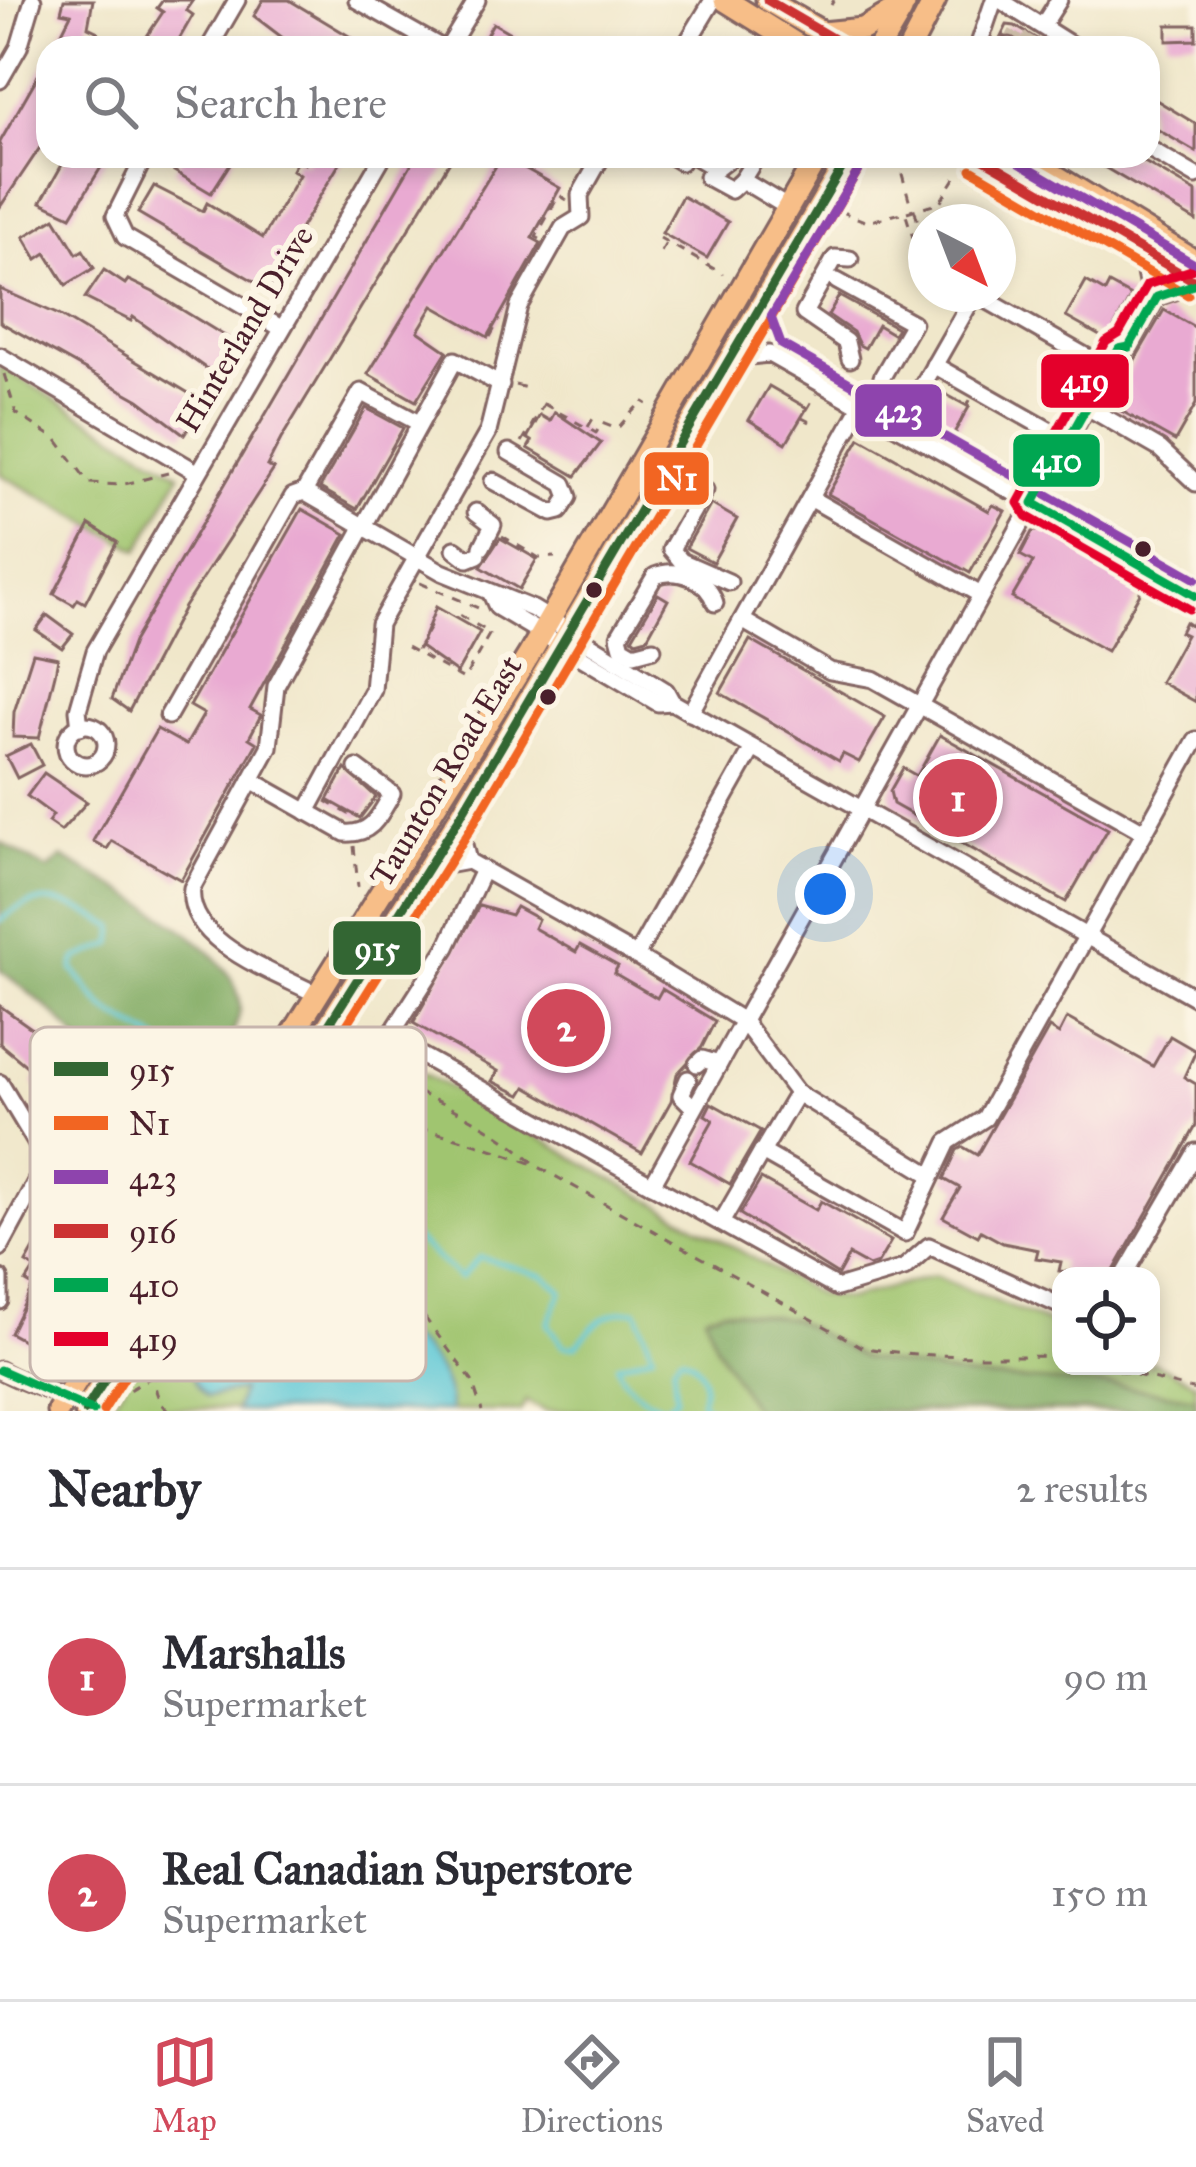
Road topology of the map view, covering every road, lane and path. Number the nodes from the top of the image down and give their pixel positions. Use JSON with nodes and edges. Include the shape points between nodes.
{"nodes":[{"id":1,"x":34,"y":0,"type":"edge"},
{"id":2,"x":237,"y":0,"type":"edge"},
{"id":3,"x":357,"y":0,"type":"edge"},
{"id":4,"x":477,"y":0,"type":"edge"},
{"id":5,"x":713,"y":0,"type":"edge"},
{"id":6,"x":725,"y":0,"type":"edge"},
{"id":7,"x":767,"y":0,"type":"edge"},
{"id":8,"x":997,"y":0,"type":"edge"},
{"id":9,"x":1059,"y":0,"type":"edge"},
{"id":10,"x":906,"y":3,"type":"edge"},
{"id":11,"x":930,"y":8,"type":"edge"},
{"id":12,"x":1037,"y":29,"type":"junction"},
{"id":13,"x":822,"y":33,"type":"junction"},
{"id":14,"x":216,"y":36,"type":"edge"},
{"id":15,"x":423,"y":36,"type":"edge"},
{"id":16,"x":453,"y":36,"type":"edge"},
{"id":17,"x":691,"y":36,"type":"edge"},
{"id":18,"x":783,"y":36,"type":"edge"},
{"id":19,"x":827,"y":36,"type":"edge"},
{"id":20,"x":886,"y":36,"type":"edge"},
{"id":21,"x":916,"y":36,"type":"edge"},
{"id":22,"x":980,"y":36,"type":"edge"},
{"id":23,"x":1052,"y":36,"type":"edge"},
{"id":24,"x":0,"y":80,"type":"edge"},
{"id":25,"x":1160,"y":155,"type":"edge"},
{"id":26,"x":139,"y":168,"type":"edge"},
{"id":27,"x":376,"y":168,"type":"edge"},
{"id":28,"x":595,"y":168,"type":"edge"},
{"id":29,"x":748,"y":168,"type":"edge"},
{"id":30,"x":811,"y":168,"type":"edge"},
{"id":31,"x":842,"y":168,"type":"edge"},
{"id":32,"x":900,"y":168,"type":"edge"},
{"id":33,"x":1005,"y":168,"type":"edge"},
{"id":34,"x":1046,"y":168,"type":"edge"},
{"id":35,"x":959,"y":172,"type":"dead end"},
{"id":36,"x":1196,"y":176,"type":"edge"},
{"id":37,"x":707,"y":177,"type":"dead end"},
{"id":38,"x":742,"y":180,"type":"junction"},
{"id":39,"x":908,"y":204,"type":"edge"},
{"id":40,"x":932,"y":204,"type":"edge"},
{"id":41,"x":787,"y":207,"type":"junction"},
{"id":42,"x":1085,"y":207,"type":"junction"},
{"id":43,"x":908,"y":211,"type":"edge"},
{"id":44,"x":840,"y":212,"type":"dead end"},
{"id":45,"x":660,"y":238,"type":"dead end"},
{"id":46,"x":667,"y":242,"type":"junction"},
{"id":47,"x":662,"y":252,"type":"dead end"},
{"id":48,"x":1142,"y":252,"type":"junction"},
{"id":49,"x":850,"y":259,"type":"dead end"},
{"id":50,"x":1196,"y":262,"type":"edge"},
{"id":51,"x":723,"y":274,"type":"dead end"},
{"id":52,"x":838,"y":281,"type":"dead end"},
{"id":53,"x":1196,"y":283,"type":"edge"},
{"id":54,"x":965,"y":312,"type":"edge"},
{"id":55,"x":1007,"y":312,"type":"edge"},
{"id":56,"x":755,"y":315,"type":"junction"},
{"id":57,"x":280,"y":328,"type":"junction"},
{"id":58,"x":769,"y":354,"type":"junction"},
{"id":59,"x":1126,"y":354,"type":"junction"},
{"id":60,"x":728,"y":358,"type":"junction"},
{"id":61,"x":4,"y":359,"type":"edge"},
{"id":62,"x":850,"y":359,"type":"dead end"},
{"id":63,"x":934,"y":365,"type":"junction"},
{"id":64,"x":1108,"y":369,"type":"junction"},
{"id":65,"x":882,"y":377,"type":"dead end"},
{"id":66,"x":513,"y":383,"type":"junction"},
{"id":67,"x":548,"y":397,"type":"dead end"},
{"id":68,"x":813,"y":398,"type":"dead end"},
{"id":69,"x":544,"y":404,"type":"junction"},
{"id":70,"x":647,"y":404,"type":"dead end"},
{"id":71,"x":862,"y":406,"type":"junction"},
{"id":72,"x":1087,"y":407,"type":"junction"},
{"id":73,"x":970,"y":408,"type":"dead end"},
{"id":74,"x":1118,"y":412,"type":"dead end"},
{"id":75,"x":593,"y":417,"type":"dead end"},
{"id":76,"x":810,"y":422,"type":"dead end"},
{"id":77,"x":419,"y":423,"type":"junction"},
{"id":78,"x":899,"y":427,"type":"junction"},
{"id":79,"x":587,"y":428,"type":"junction"},
{"id":80,"x":952,"y":441,"type":"dead end"},
{"id":81,"x":1068,"y":441,"type":"junction"},
{"id":82,"x":516,"y":448,"type":"joint"},
{"id":83,"x":195,"y":471,"type":"junction"},
{"id":84,"x":493,"y":481,"type":"dead end"},
{"id":85,"x":1196,"y":483,"type":"edge"},
{"id":86,"x":705,"y":490,"type":"dead end"},
{"id":87,"x":304,"y":492,"type":"junction"},
{"id":88,"x":810,"y":498,"type":"junction"},
{"id":89,"x":1033,"y":503,"type":"junction"},
{"id":90,"x":476,"y":512,"type":"dead end"},
{"id":91,"x":364,"y":526,"type":"junction"},
{"id":92,"x":495,"y":532,"type":"dead end"},
{"id":93,"x":673,"y":542,"type":"junction"},
{"id":94,"x":454,"y":549,"type":"dead end"},
{"id":95,"x":417,"y":557,"type":"junction"},
{"id":96,"x":555,"y":557,"type":"dead end"},
{"id":97,"x":413,"y":586,"type":"dead end"},
{"id":98,"x":981,"y":595,"type":"junction"},
{"id":99,"x":1196,"y":596,"type":"edge"},
{"id":100,"x":714,"y":599,"type":"dead end"},
{"id":101,"x":491,"y":605,"type":"junction"},
{"id":102,"x":453,"y":611,"type":"dead end"},
{"id":103,"x":742,"y":620,"type":"junction"},
{"id":104,"x":426,"y":624,"type":"dead end"},
{"id":105,"x":555,"y":633,"type":"junction"},
{"id":106,"x":410,"y":638,"type":"dead end"},
{"id":107,"x":421,"y":643,"type":"junction"},
{"id":108,"x":407,"y":647,"type":"dead end"},
{"id":109,"x":653,"y":649,"type":"dead end"},
{"id":110,"x":416,"y":652,"type":"junction"},
{"id":111,"x":919,"y":704,"type":"junction"},
{"id":112,"x":690,"y":712,"type":"junction"},
{"id":113,"x":168,"y":716,"type":"dead end"},
{"id":114,"x":80,"y":727,"type":"dead end"},
{"id":115,"x":1196,"y":740,"type":"edge"},
{"id":116,"x":753,"y":748,"type":"junction"},
{"id":117,"x":348,"y":763,"type":"junction"},
{"id":118,"x":250,"y":780,"type":"junction"},
{"id":119,"x":324,"y":800,"type":"dead end"},
{"id":120,"x":860,"y":809,"type":"junction"},
{"id":121,"x":307,"y":812,"type":"junction"},
{"id":122,"x":458,"y":820,"type":"junction"},
{"id":123,"x":367,"y":824,"type":"dead end"},
{"id":124,"x":1144,"y":832,"type":"junction"},
{"id":125,"x":346,"y":838,"type":"junction"},
{"id":126,"x":476,"y":866,"type":"junction"},
{"id":127,"x":424,"y":871,"type":"junction"},
{"id":128,"x":358,"y":887,"type":"dead end"},
{"id":129,"x":1086,"y":936,"type":"junction"},
{"id":130,"x":636,"y":956,"type":"junction"},
{"id":131,"x":318,"y":995,"type":"junction"},
{"id":132,"x":1196,"y":998,"type":"edge"},
{"id":133,"x":742,"y":1021,"type":"junction"},
{"id":134,"x":299,"y":1027,"type":"edge"},
{"id":135,"x":322,"y":1027,"type":"edge"},
{"id":136,"x":399,"y":1027,"type":"edge"},
{"id":137,"x":426,"y":1057,"type":"edge"},
{"id":138,"x":697,"y":1064,"type":"dead end"},
{"id":139,"x":718,"y":1064,"type":"junction"},
{"id":140,"x":688,"y":1079,"type":"dead end"},
{"id":141,"x":0,"y":1083,"type":"edge"},
{"id":142,"x":797,"y":1093,"type":"junction"},
{"id":143,"x":426,"y":1095,"type":"edge"},
{"id":144,"x":694,"y":1108,"type":"junction"},
{"id":145,"x":426,"y":1132,"type":"edge"},
{"id":146,"x":30,"y":1133,"type":"edge"},
{"id":147,"x":762,"y":1152,"type":"junction"},
{"id":148,"x":1196,"y":1152,"type":"edge"},
{"id":149,"x":537,"y":1166,"type":"junction"},
{"id":150,"x":931,"y":1174,"type":"junction"},
{"id":151,"x":652,"y":1185,"type":"junction"},
{"id":152,"x":30,"y":1192,"type":"edge"},
{"id":153,"x":721,"y":1223,"type":"junction"},
{"id":154,"x":905,"y":1233,"type":"junction"},
{"id":155,"x":929,"y":1246,"type":"junction"},
{"id":156,"x":0,"y":1247,"type":"edge"},
{"id":157,"x":1129,"y":1267,"type":"edge"},
{"id":158,"x":0,"y":1278,"type":"edge"},
{"id":159,"x":0,"y":1301,"type":"edge"},
{"id":160,"x":1052,"y":1302,"type":"edge"},
{"id":161,"x":426,"y":1319,"type":"edge"},
{"id":162,"x":1052,"y":1357,"type":"edge"},
{"id":163,"x":0,"y":1370,"type":"edge"},
{"id":164,"x":1137,"y":1375,"type":"edge"},
{"id":165,"x":90,"y":1381,"type":"edge"},
{"id":166,"x":92,"y":1381,"type":"edge"},
{"id":167,"x":145,"y":1381,"type":"edge"},
{"id":168,"x":153,"y":1381,"type":"edge"},
{"id":169,"x":1196,"y":1390,"type":"edge"},
{"id":170,"x":109,"y":1399,"type":"dead end"},
{"id":171,"x":74,"y":1408,"type":"edge"},
{"id":172,"x":169,"y":1411,"type":"edge"},
{"id":173,"x":482,"y":1411,"type":"edge"}],
"edges":[{"from":1,"to":24,"type":"street"},
{"from":2,"to":14,"type":"street"},
{"from":3,"to":15,"type":"street"},
{"from":4,"to":16,"type":"street"},
{"from":5,"to":17,"type":"street"},
{"from":6,"to":18,"type":"main road"},
{"from":7,"to":13,"type":"main road"},
{"from":8,"to":12,"type":"street"},
{"from":8,"to":22,"type":"street"},
{"from":9,"to":12,"type":"street"},
{"from":10,"to":13,"type":"main road","via":[[863,29]]},
{"from":10,"to":20,"type":"main road"},
{"from":11,"to":21,"type":"main road"},
{"from":12,"to":23,"type":"street"},
{"from":13,"to":19,"type":"main road"},
{"from":25,"to":36,"type":"street"},
{"from":26,"to":57,"type":"street","via":[[115,215],[125,237]]},
{"from":27,"to":57,"type":"street","name":"Hinterland Drive"},
{"from":28,"to":66,"type":"street","via":[[580,195],[581,217],[563,229],[519,305]]},
{"from":29,"to":38,"type":"street"},
{"from":30,"to":41,"type":"main road","name":"Taunton Road East"},
{"from":31,"to":56,"type":"main road","name":"Taunton Road East"},
{"from":32,"to":39,"type":"path"},
{"from":33,"to":42,"type":"main road"},
{"from":34,"to":42,"type":"main road"},
{"from":35,"to":40,"type":"path"},
{"from":37,"to":38,"type":"street","via":[[731,190]]},
{"from":38,"to":41,"type":"street"},
{"from":41,"to":105,"type":"main road","name":"Taunton Road East"},
{"from":42,"to":48,"type":"main road"},
{"from":42,"to":50,"type":"main road"},
{"from":43,"to":44,"type":"path","via":[[863,222]]},
{"from":45,"to":46,"type":"path"},
{"from":46,"to":47,"type":"path"},
{"from":46,"to":51,"type":"path"},
{"from":48,"to":53,"type":"main road"},
{"from":48,"to":59,"type":"street","via":[[1148,288]]},
{"from":49,"to":62,"type":"street","via":[[835,258],[804,313],[846,342]]},
{"from":52,"to":65,"type":"street","via":[[913,323]]},
{"from":53,"to":59,"type":"street","via":[[1157,297]]},
{"from":54,"to":63,"type":"street"},
{"from":55,"to":64,"type":"street"},
{"from":56,"to":58,"type":"street"},
{"from":56,"to":60,"type":"main road","name":"Taunton Road East"},
{"from":57,"to":83,"type":"street","name":"Hinterland Drive"},
{"from":58,"to":60,"type":"street"},
{"from":58,"to":71,"type":"street"},
{"from":59,"to":64,"type":"street"},
{"from":59,"to":74,"type":"path","via":[[1108,406]]},
{"from":60,"to":105,"type":"main road","name":"Taunton Road East"},
{"from":61,"to":83,"type":"street"},
{"from":61,"to":83,"type":"path","via":[[16,413],[57,440],[89,483]]},
{"from":63,"to":78,"type":"street"},
{"from":63,"to":81,"type":"street"},
{"from":64,"to":72,"type":"street"},
{"from":66,"to":77,"type":"street","via":[[455,359]]},
{"from":66,"to":95,"type":"street"},
{"from":67,"to":69,"type":"path"},
{"from":68,"to":76,"type":"path","via":[[802,418]]},
{"from":69,"to":79,"type":"path"},
{"from":69,"to":82,"type":"path"},
{"from":70,"to":79,"type":"path","via":[[642,400],[616,430],[602,423],[596,434]]},
{"from":71,"to":78,"type":"street"},
{"from":71,"to":88,"type":"street"},
{"from":72,"to":81,"type":"street"},
{"from":72,"to":85,"type":"street","via":[[1155,446]]},
{"from":73,"to":80,"type":"path"},
{"from":75,"to":79,"type":"path"},
{"from":77,"to":87,"type":"street","via":[[362,392]]},
{"from":77,"to":91,"type":"street"},
{"from":78,"to":89,"type":"street"},
{"from":81,"to":89,"type":"street"},
{"from":82,"to":84,"type":"street","via":[[567,486],[562,508],[551,513]]},
{"from":83,"to":114,"type":"street","name":"Hinterland Drive","via":[[95,650]]},
{"from":86,"to":93,"type":"street"},
{"from":87,"to":91,"type":"street"},
{"from":87,"to":113,"type":"street","via":[[292,496]]},
{"from":88,"to":98,"type":"street"},
{"from":88,"to":103,"type":"street"},
{"from":89,"to":98,"type":"street"},
{"from":89,"to":99,"type":"street"},
{"from":90,"to":94,"type":"street","via":[[493,526],[480,551],[468,560]]},
{"from":91,"to":95,"type":"street"},
{"from":91,"to":118,"type":"street","via":[[274,690],[271,742]]},
{"from":92,"to":96,"type":"path","via":[[539,558]]},
{"from":93,"to":93,"type":"street","via":[[681,561],[730,581],[704,564]]},
{"from":95,"to":101,"type":"street"},
{"from":95,"to":117,"type":"street","via":[[378,627],[376,682]]},
{"from":97,"to":101,"type":"path","via":[[423,582]]},
{"from":98,"to":111,"type":"street"},
{"from":100,"to":109,"type":"street","via":[[670,571],[651,580],[619,636],[634,654]]},
{"from":101,"to":105,"type":"street","via":[[505,595]]},
{"from":102,"to":110,"type":"path","via":[[490,633],[464,679]]},
{"from":103,"to":111,"type":"street","via":[[830,671],[870,677]]},
{"from":103,"to":112,"type":"street"},
{"from":104,"to":107,"type":"path"},
{"from":105,"to":112,"type":"street","via":[[658,703]]},
{"from":105,"to":122,"type":"main road","name":"Taunton Road East"},
{"from":105,"to":131,"type":"main road","name":"Taunton Road East"},
{"from":106,"to":107,"type":"path"},
{"from":107,"to":110,"type":"path"},
{"from":108,"to":110,"type":"path"},
{"from":111,"to":120,"type":"street"},
{"from":111,"to":124,"type":"street"},
{"from":112,"to":116,"type":"street"},
{"from":115,"to":124,"type":"street"},
{"from":116,"to":120,"type":"street"},
{"from":116,"to":130,"type":"street"},
{"from":117,"to":121,"type":"street"},
{"from":117,"to":125,"type":"street","via":[[392,794],[367,832]]},
{"from":118,"to":121,"type":"street"},
{"from":118,"to":131,"type":"street","via":[[195,880],[194,912],[217,939]]},
{"from":119,"to":123,"type":"path"},
{"from":120,"to":129,"type":"street"},
{"from":120,"to":133,"type":"street"},
{"from":121,"to":125,"type":"street"},
{"from":122,"to":126,"type":"street"},
{"from":122,"to":127,"type":"main road","name":"Taunton Road East"},
{"from":124,"to":129,"type":"street"},
{"from":125,"to":128,"type":"path","via":[[356,848]]},
{"from":126,"to":127,"type":"street","via":[[444,862]]},
{"from":126,"to":130,"type":"street"},
{"from":126,"to":136,"type":"street","via":[[451,940]]},
{"from":127,"to":135,"type":"main road","name":"Taunton Road East"},
{"from":129,"to":132,"type":"street"},
{"from":129,"to":150,"type":"street","via":[[985,1118],[951,1139]]},
{"from":130,"to":133,"type":"street"},
{"from":131,"to":134,"type":"main road","name":"Taunton Road East"},
{"from":133,"to":139,"type":"street"},
{"from":133,"to":142,"type":"street"},
{"from":137,"to":151,"type":"street"},
{"from":138,"to":139,"type":"street"},
{"from":139,"to":144,"type":"street"},
{"from":140,"to":144,"type":"street","via":[[681,1095]]},
{"from":141,"to":146,"type":"street"},
{"from":142,"to":147,"type":"street"},
{"from":142,"to":150,"type":"street"},
{"from":143,"to":149,"type":"path"},
{"from":144,"to":151,"type":"street"},
{"from":145,"to":149,"type":"path"},
{"from":147,"to":153,"type":"street"},
{"from":147,"to":154,"type":"street"},
{"from":148,"to":157,"type":"street"},
{"from":149,"to":162,"type":"path","via":[[862,1347],[915,1358]]},
{"from":150,"to":154,"type":"street"},
{"from":151,"to":153,"type":"street"},
{"from":152,"to":156,"type":"street"},
{"from":153,"to":155,"type":"street","via":[[842,1289],[904,1268]]},
{"from":154,"to":155,"type":"street"},
{"from":155,"to":160,"type":"street"},
{"from":158,"to":159,"type":"street"},
{"from":161,"to":173,"type":"path","via":[[472,1381]]},
{"from":163,"to":171,"type":"street"},
{"from":164,"to":169,"type":"path"},
{"from":165,"to":171,"type":"main road","name":"Taunton Road East"},
{"from":166,"to":171,"type":"main road","name":"Taunton Road East"},
{"from":167,"to":170,"type":"path"},
{"from":168,"to":172,"type":"path"}]}
